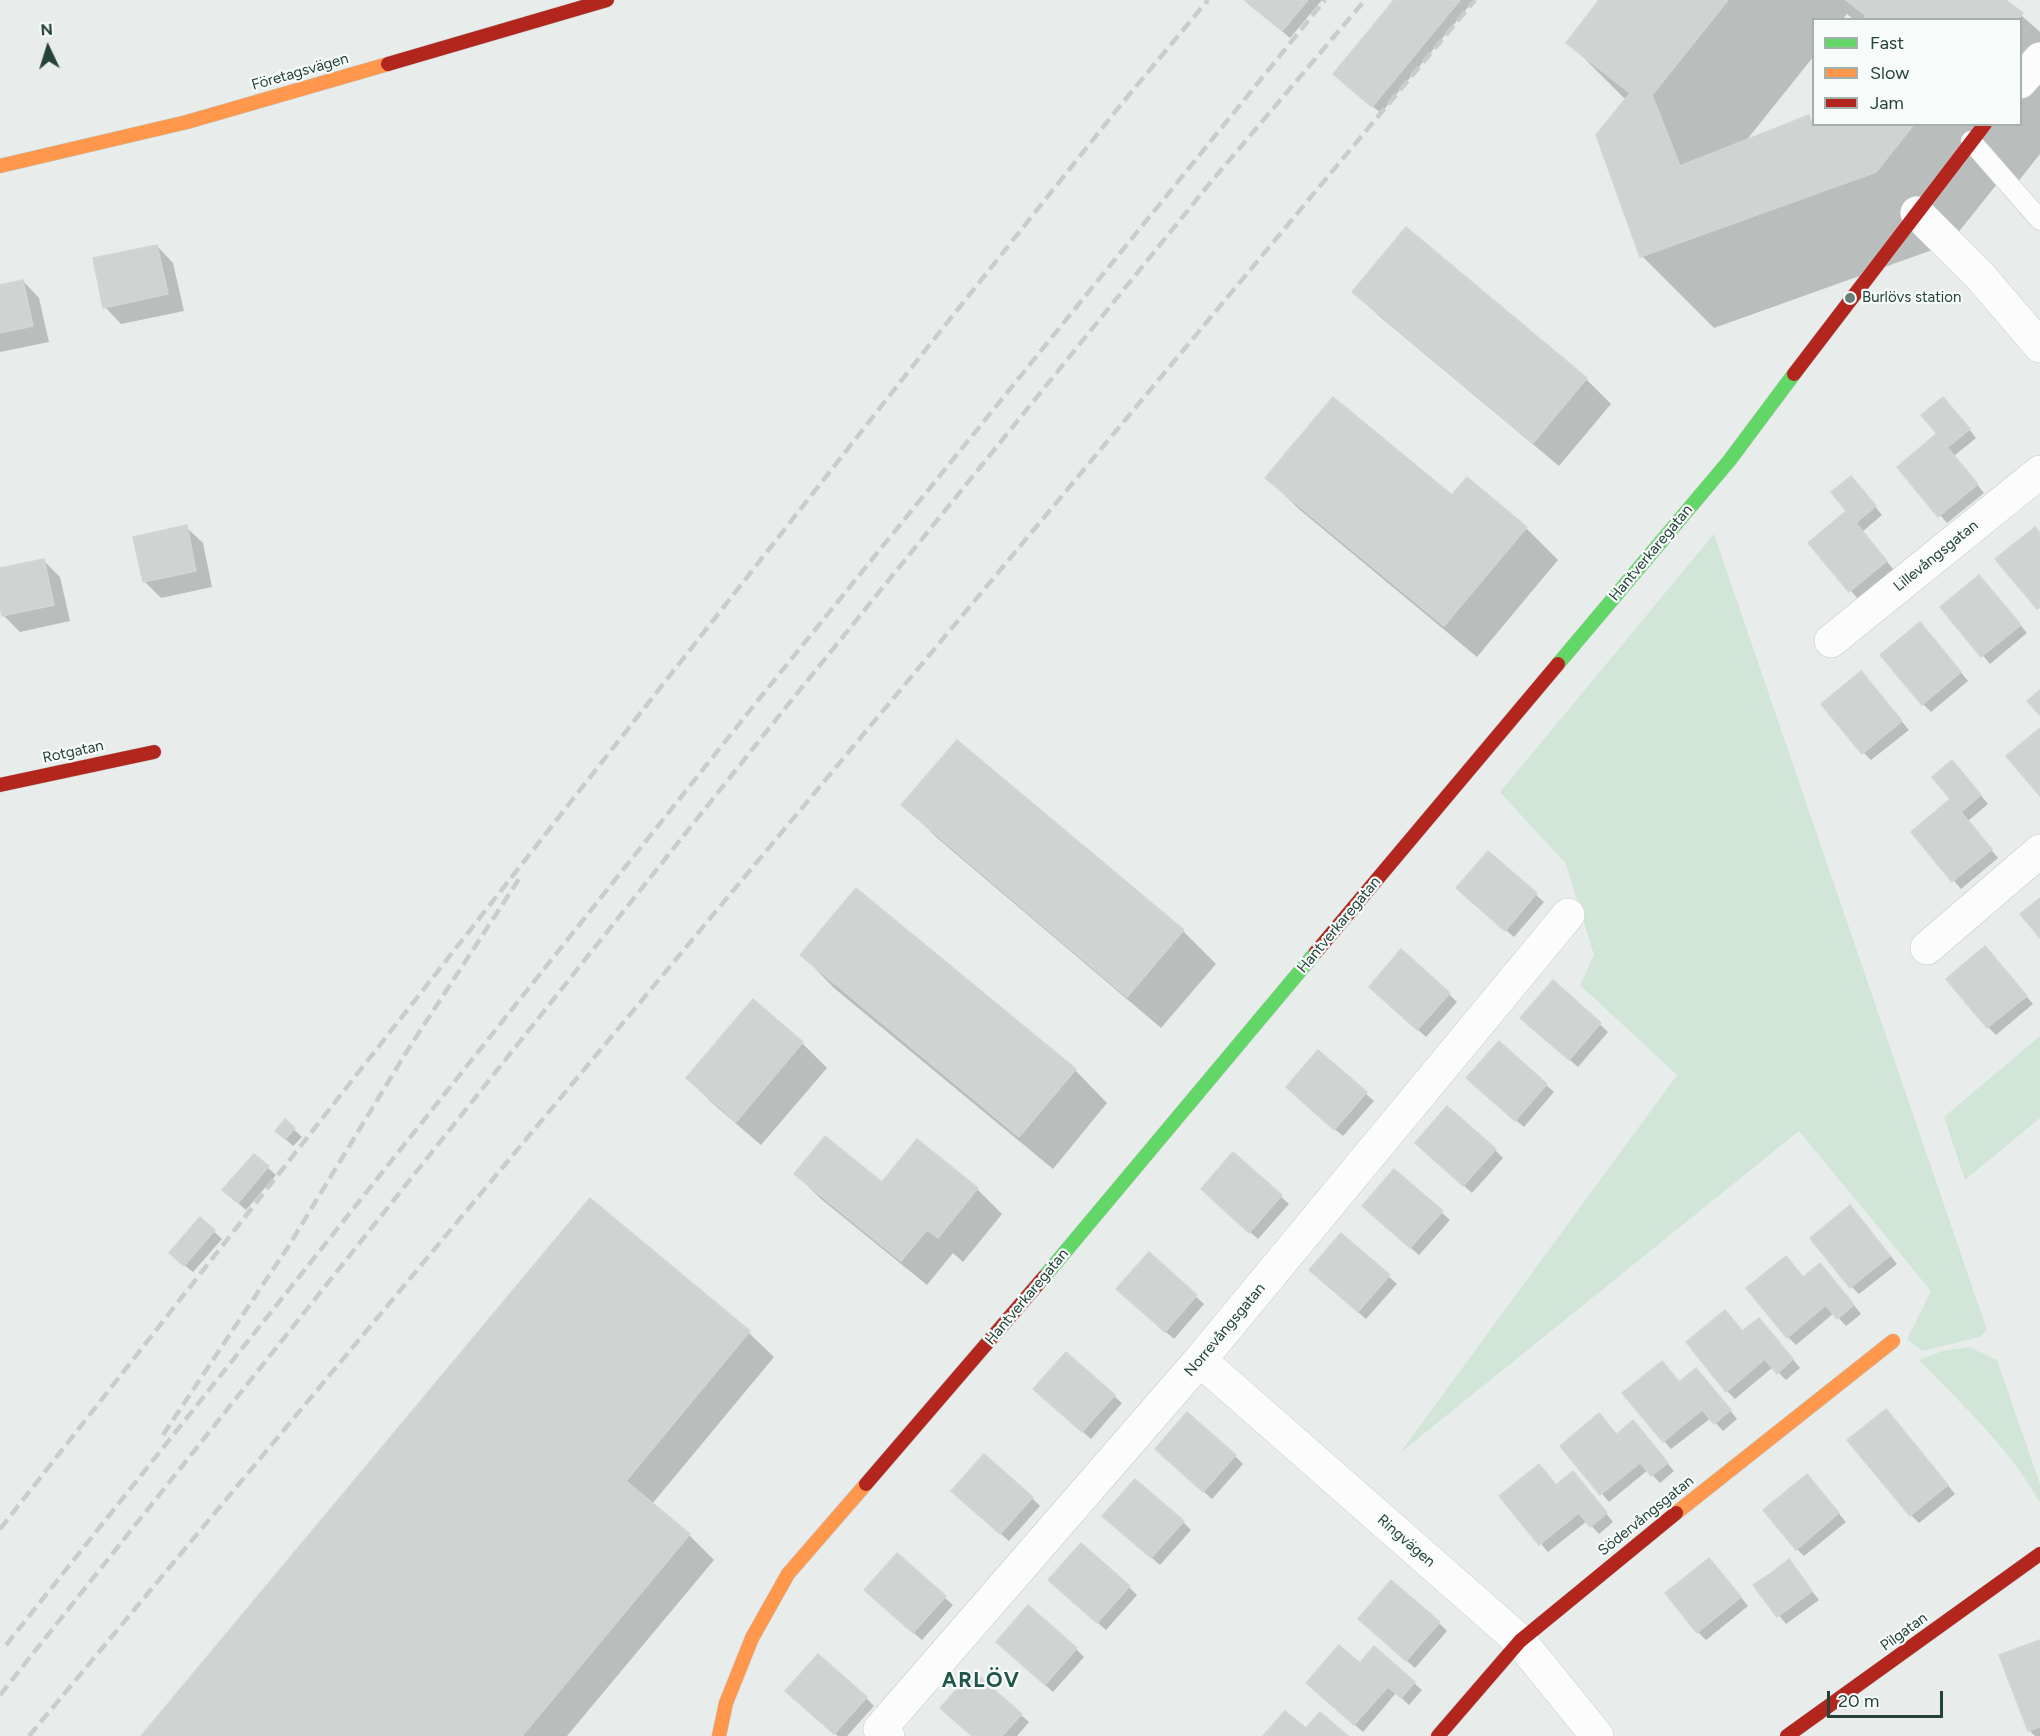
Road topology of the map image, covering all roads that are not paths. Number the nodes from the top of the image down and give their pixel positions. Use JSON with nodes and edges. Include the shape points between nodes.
{"nodes":[{"id":1,"x":607,"y":0,"type":"edge"},
{"id":2,"x":2040,"y":59,"type":"edge"},
{"id":3,"x":2022,"y":80,"type":"edge"},
{"id":4,"x":1983,"y":126,"type":"edge"},
{"id":5,"x":1971,"y":141,"type":"junction"},
{"id":6,"x":0,"y":166,"type":"edge"},
{"id":7,"x":1917,"y":213,"type":"junction"},
{"id":8,"x":2040,"y":220,"type":"edge"},
{"id":9,"x":2040,"y":346,"type":"edge"},
{"id":10,"x":2040,"y":472,"type":"edge"},
{"id":11,"x":1831,"y":640,"type":"dead end"},
{"id":12,"x":154,"y":752,"type":"dead end"},
{"id":13,"x":0,"y":785,"type":"edge"},
{"id":14,"x":2040,"y":851,"type":"edge"},
{"id":15,"x":1568,"y":915,"type":"dead end"},
{"id":16,"x":1927,"y":948,"type":"dead end"},
{"id":17,"x":1893,"y":1341,"type":"dead end"},
{"id":18,"x":1200,"y":1360,"type":"junction"},
{"id":19,"x":2040,"y":1554,"type":"edge"},
{"id":20,"x":1520,"y":1641,"type":"junction"},
{"id":21,"x":719,"y":1736,"type":"edge"},
{"id":22,"x":888,"y":1736,"type":"edge"},
{"id":23,"x":1438,"y":1736,"type":"edge"},
{"id":24,"x":1597,"y":1736,"type":"edge"},
{"id":25,"x":1787,"y":1736,"type":"edge"}],
"edges":[{"from":1,"to":6,"type":"street","name":"Företagsvägen","via":[[187,122]]},
{"from":2,"to":3,"type":"street"},
{"from":4,"to":5,"type":"street","name":"Hantverkaregatan"},
{"from":5,"to":7,"type":"street","name":"Hantverkaregatan"},
{"from":5,"to":8,"type":"lane"},
{"from":7,"to":9,"type":"street","via":[[1980,276]]},
{"from":7,"to":21,"type":"street","name":"Hantverkaregatan","via":[[1729,461],[957,1380],[788,1574],[752,1638],[726,1703]]},
{"from":10,"to":11,"type":"street","name":"Lillevångsgatan"},
{"from":12,"to":13,"type":"street","name":"Rotgatan"},
{"from":14,"to":16,"type":"street"},
{"from":15,"to":18,"type":"street","name":"Norrevångsgatan"},
{"from":17,"to":20,"type":"street","name":"Södervångsgatan"},
{"from":18,"to":20,"type":"street","name":"Ringvägen"},
{"from":18,"to":22,"type":"street","name":"Norrevångsgatan","via":[[880,1729]]},
{"from":19,"to":25,"type":"street","name":"Pilgatan"},
{"from":20,"to":23,"type":"street","name":"Södervångsgatan"},
{"from":20,"to":24,"type":"street","name":"Ringvägen"}]}
